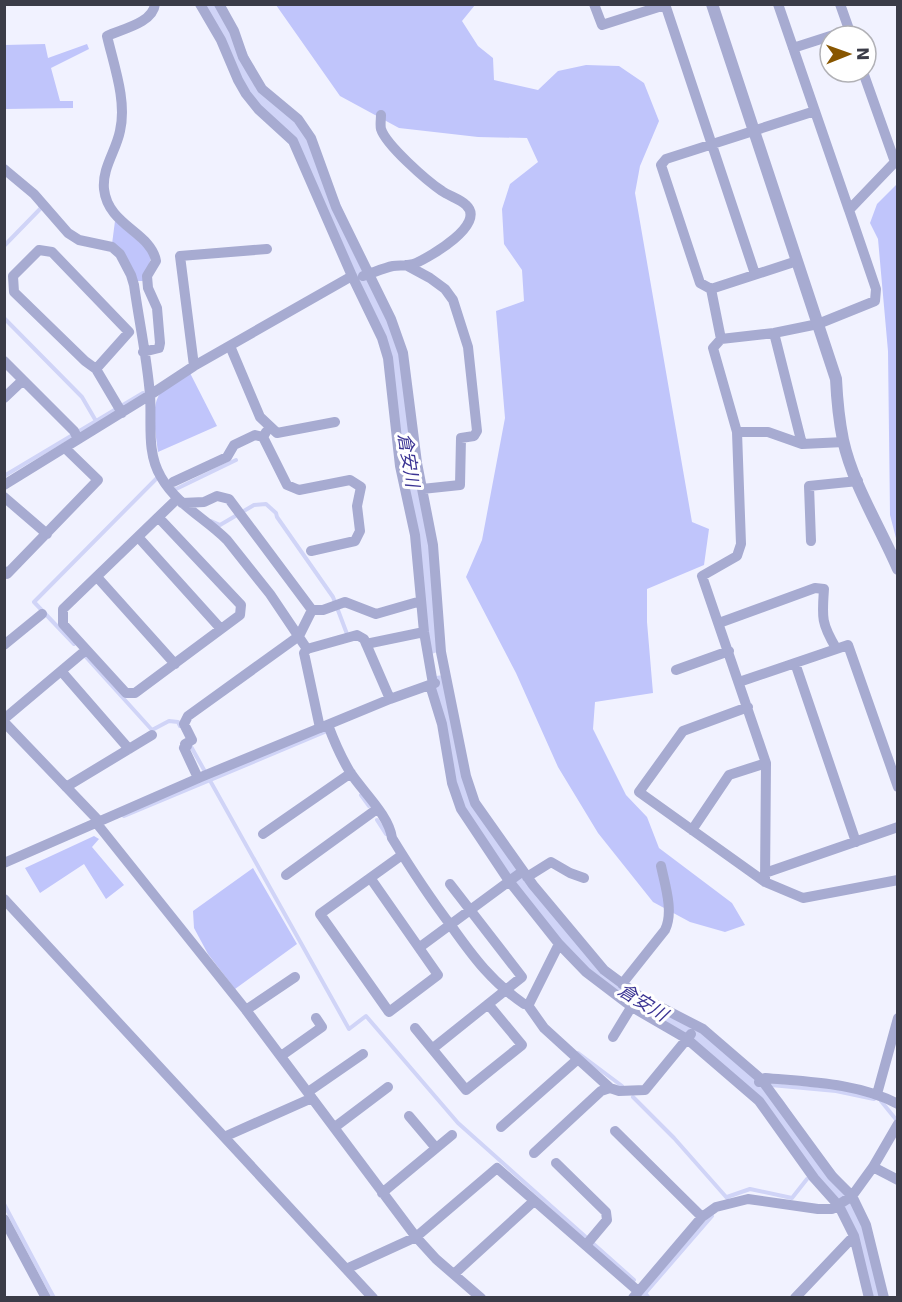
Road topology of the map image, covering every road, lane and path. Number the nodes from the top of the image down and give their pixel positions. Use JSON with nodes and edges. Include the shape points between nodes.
{"nodes":[{"id":1,"x":155,"y":4,"type":"edge"},
{"id":2,"x":200,"y":4,"type":"edge"},
{"id":3,"x":219,"y":4,"type":"edge"},
{"id":4,"x":594,"y":4,"type":"edge"},
{"id":5,"x":712,"y":4,"type":"edge"},
{"id":6,"x":778,"y":4,"type":"edge"},
{"id":7,"x":840,"y":4,"type":"edge"},
{"id":8,"x":665,"y":5,"type":"edge"},
{"id":9,"x":847,"y":24,"type":"edge"},
{"id":10,"x":234,"y":31,"type":"junction"},
{"id":11,"x":221,"y":40,"type":"junction"},
{"id":12,"x":818,"y":41,"type":"edge"},
{"id":13,"x":793,"y":48,"type":"junction"},
{"id":14,"x":868,"y":84,"type":"edge"},
{"id":15,"x":815,"y":111,"type":"junction"},
{"id":16,"x":381,"y":115,"type":"dead end"},
{"id":17,"x":754,"y":131,"type":"junction"},
{"id":18,"x":712,"y":144,"type":"junction"},
{"id":19,"x":896,"y":160,"type":"edge"},
{"id":20,"x":4,"y":169,"type":"edge"},
{"id":21,"x":849,"y":210,"type":"junction"},
{"id":22,"x":267,"y":249,"type":"dead end"},
{"id":23,"x":797,"y":261,"type":"junction"},
{"id":24,"x":406,"y":265,"type":"junction"},
{"id":25,"x":369,"y":274,"type":"junction"},
{"id":26,"x":755,"y":274,"type":"junction"},
{"id":27,"x":353,"y":277,"type":"junction"},
{"id":28,"x":711,"y":289,"type":"junction"},
{"id":29,"x":139,"y":319,"type":"junction"},
{"id":30,"x":819,"y":324,"type":"junction"},
{"id":31,"x":129,"y":332,"type":"junction"},
{"id":32,"x":774,"y":333,"type":"junction"},
{"id":33,"x":721,"y":339,"type":"junction"},
{"id":34,"x":230,"y":346,"type":"junction"},
{"id":35,"x":143,"y":352,"type":"junction"},
{"id":36,"x":4,"y":361,"type":"edge"},
{"id":37,"x":194,"y":366,"type":"junction"},
{"id":38,"x":96,"y":369,"type":"junction"},
{"id":39,"x":23,"y":380,"type":"junction"},
{"id":40,"x":150,"y":395,"type":"junction"},
{"id":41,"x":4,"y":398,"type":"edge"},
{"id":42,"x":119,"y":409,"type":"junction"},
{"id":43,"x":335,"y":422,"type":"dead end"},
{"id":44,"x":270,"y":426,"type":"junction"},
{"id":45,"x":737,"y":432,"type":"junction"},
{"id":46,"x":76,"y":435,"type":"junction"},
{"id":47,"x":263,"y":437,"type":"junction"},
{"id":48,"x":844,"y":442,"type":"junction"},
{"id":49,"x":802,"y":444,"type":"junction"},
{"id":50,"x":65,"y":448,"type":"junction"},
{"id":51,"x":7,"y":477,"type":"edge"},
{"id":52,"x":858,"y":481,"type":"junction"},
{"id":53,"x":172,"y":482,"type":"dead end"},
{"id":54,"x":422,"y":489,"type":"junction"},
{"id":55,"x":4,"y":497,"type":"edge"},
{"id":56,"x":183,"y":502,"type":"junction"},
{"id":57,"x":159,"y":518,"type":"junction"},
{"id":58,"x":47,"y":534,"type":"junction"},
{"id":59,"x":139,"y":538,"type":"junction"},
{"id":60,"x":811,"y":542,"type":"dead end"},
{"id":61,"x":311,"y":551,"type":"dead end"},
{"id":62,"x":897,"y":569,"type":"edge"},
{"id":63,"x":4,"y":571,"type":"edge"},
{"id":64,"x":97,"y":577,"type":"junction"},
{"id":65,"x":421,"y":601,"type":"junction"},
{"id":66,"x":312,"y":610,"type":"junction"},
{"id":67,"x":42,"y":614,"type":"dead end"},
{"id":68,"x":719,"y":623,"type":"junction"},
{"id":69,"x":221,"y":629,"type":"junction"},
{"id":70,"x":424,"y":632,"type":"junction"},
{"id":71,"x":297,"y":637,"type":"junction"},
{"id":72,"x":5,"y":643,"type":"edge"},
{"id":73,"x":366,"y":644,"type":"junction"},
{"id":74,"x":440,"y":647,"type":"junction"},
{"id":75,"x":836,"y":648,"type":"junction"},
{"id":76,"x":307,"y":649,"type":"junction"},
{"id":77,"x":86,"y":650,"type":"junction"},
{"id":78,"x":428,"y":650,"type":"junction"},
{"id":79,"x":729,"y":651,"type":"junction"},
{"id":80,"x":795,"y":663,"type":"junction"},
{"id":81,"x":175,"y":664,"type":"junction"},
{"id":82,"x":676,"y":670,"type":"dead end"},
{"id":83,"x":62,"y":672,"type":"junction"},
{"id":84,"x":447,"y":680,"type":"junction"},
{"id":85,"x":739,"y":682,"type":"junction"},
{"id":86,"x":432,"y":685,"type":"junction"},
{"id":87,"x":390,"y":699,"type":"junction"},
{"id":88,"x":748,"y":707,"type":"junction"},
{"id":89,"x":4,"y":720,"type":"edge"},
{"id":90,"x":327,"y":728,"type":"junction"},
{"id":91,"x":152,"y":735,"type":"dead end"},
{"id":92,"x":129,"y":749,"type":"junction"},
{"id":93,"x":766,"y":763,"type":"junction"},
{"id":94,"x":349,"y":775,"type":"junction"},
{"id":95,"x":204,"y":776,"type":"junction"},
{"id":96,"x":66,"y":787,"type":"junction"},
{"id":97,"x":897,"y":787,"type":"edge"},
{"id":98,"x":377,"y":809,"type":"junction"},
{"id":99,"x":97,"y":822,"type":"junction"},
{"id":100,"x":897,"y":827,"type":"edge"},
{"id":101,"x":692,"y":830,"type":"junction"},
{"id":102,"x":263,"y":834,"type":"dead end"},
{"id":103,"x":856,"y":842,"type":"junction"},
{"id":104,"x":402,"y":855,"type":"junction"},
{"id":105,"x":4,"y":863,"type":"edge"},
{"id":106,"x":661,"y":866,"type":"dead end"},
{"id":107,"x":286,"y":875,"type":"dead end"},
{"id":108,"x":518,"y":876,"type":"junction"},
{"id":109,"x":584,"y":878,"type":"dead end"},
{"id":110,"x":765,"y":878,"type":"junction"},
{"id":111,"x":371,"y":879,"type":"junction"},
{"id":112,"x":897,"y":880,"type":"edge"},
{"id":113,"x":450,"y":884,"type":"dead end"},
{"id":114,"x":4,"y":899,"type":"edge"},
{"id":115,"x":471,"y":910,"type":"junction"},
{"id":116,"x":448,"y":926,"type":"junction"},
{"id":117,"x":559,"y":944,"type":"junction"},
{"id":118,"x":420,"y":947,"type":"junction"},
{"id":119,"x":295,"y":976,"type":"dead end"},
{"id":120,"x":621,"y":984,"type":"junction"},
{"id":121,"x":504,"y":991,"type":"junction"},
{"id":122,"x":638,"y":996,"type":"junction"},
{"id":123,"x":488,"y":1004,"type":"junction"},
{"id":124,"x":528,"y":1006,"type":"junction"},
{"id":125,"x":632,"y":1007,"type":"junction"},
{"id":126,"x":246,"y":1010,"type":"junction"},
{"id":127,"x":316,"y":1017,"type":"dead end"},
{"id":128,"x":897,"y":1018,"type":"edge"},
{"id":129,"x":415,"y":1028,"type":"dead end"},
{"id":130,"x":695,"y":1033,"type":"junction"},
{"id":131,"x":613,"y":1037,"type":"dead end"},
{"id":132,"x":432,"y":1048,"type":"junction"},
{"id":133,"x":363,"y":1054,"type":"dead end"},
{"id":134,"x":281,"y":1056,"type":"junction"},
{"id":135,"x":578,"y":1059,"type":"junction"},
{"id":136,"x":760,"y":1080,"type":"junction"},
{"id":137,"x":388,"y":1087,"type":"dead end"},
{"id":138,"x":610,"y":1088,"type":"junction"},
{"id":139,"x":750,"y":1091,"type":"junction"},
{"id":140,"x":877,"y":1094,"type":"junction"},
{"id":141,"x":310,"y":1095,"type":"junction"},
{"id":142,"x":897,"y":1104,"type":"edge"},
{"id":143,"x":409,"y":1116,"type":"dead end"},
{"id":144,"x":897,"y":1124,"type":"edge"},
{"id":145,"x":335,"y":1127,"type":"junction"},
{"id":146,"x":501,"y":1127,"type":"dead end"},
{"id":147,"x":615,"y":1131,"type":"dead end"},
{"id":148,"x":452,"y":1135,"type":"dead end"},
{"id":149,"x":224,"y":1137,"type":"junction"},
{"id":150,"x":436,"y":1148,"type":"junction"},
{"id":151,"x":534,"y":1153,"type":"dead end"},
{"id":152,"x":556,"y":1162,"type":"dead end"},
{"id":153,"x":873,"y":1167,"type":"junction"},
{"id":154,"x":897,"y":1180,"type":"edge"},
{"id":155,"x":382,"y":1193,"type":"junction"},
{"id":156,"x":534,"y":1201,"type":"junction"},
{"id":157,"x":845,"y":1201,"type":"junction"},
{"id":158,"x":702,"y":1217,"type":"junction"},
{"id":159,"x":4,"y":1219,"type":"edge"},
{"id":160,"x":854,"y":1236,"type":"junction"},
{"id":161,"x":416,"y":1237,"type":"junction"},
{"id":162,"x":588,"y":1242,"type":"junction"},
{"id":163,"x":348,"y":1268,"type":"junction"},
{"id":164,"x":454,"y":1274,"type":"junction"},
{"id":165,"x":635,"y":1294,"type":"edge"},
{"id":166,"x":46,"y":1298,"type":"edge"},
{"id":167,"x":373,"y":1298,"type":"edge"},
{"id":168,"x":481,"y":1298,"type":"edge"},
{"id":169,"x":795,"y":1298,"type":"edge"},
{"id":170,"x":869,"y":1298,"type":"edge"},
{"id":171,"x":884,"y":1298,"type":"edge"}],
"edges":[{"from":1,"to":35,"type":"street","via":[[150,17],[107,36],[122,112],[120,131],[104,175],[104,189],[118,220],[154,252],[156,261],[147,276],[157,308],[160,343],[159,348]]},
{"from":2,"to":11,"type":"street"},
{"from":3,"to":10,"type":"street"},
{"from":4,"to":8,"type":"street","via":[[602,25]]},
{"from":5,"to":17,"type":"street"},
{"from":6,"to":13,"type":"street"},
{"from":7,"to":9,"type":"street"},
{"from":8,"to":18,"type":"street"},
{"from":10,"to":11,"type":"street"},
{"from":10,"to":25,"type":"street","via":[[243,57],[262,89],[298,119],[311,138],[336,207]]},
{"from":11,"to":27,"type":"street","via":[[246,94],[293,141]]},
{"from":12,"to":13,"type":"street"},
{"from":13,"to":15,"type":"street"},
{"from":14,"to":19,"type":"street"},
{"from":15,"to":17,"type":"street"},
{"from":15,"to":21,"type":"street"},
{"from":16,"to":24,"type":"street","via":[[381,129],[392,146],[440,190],[467,205],[471,213],[466,228],[441,250]]},
{"from":17,"to":18,"type":"street"},
{"from":17,"to":23,"type":"street"},
{"from":18,"to":26,"type":"street"},
{"from":18,"to":28,"type":"street","via":[[666,159],[661,165],[700,283]]},
{"from":19,"to":21,"type":"street"},
{"from":20,"to":29,"type":"street","via":[[34,194],[68,233],[79,240],[112,247],[120,254],[131,275]]},
{"from":21,"to":30,"type":"street","via":[[876,289],[875,301]]},
{"from":22,"to":37,"type":"street","via":[[180,256]]},
{"from":23,"to":26,"type":"street"},
{"from":23,"to":30,"type":"street"},
{"from":24,"to":25,"type":"street"},
{"from":24,"to":54,"type":"street","via":[[445,289],[453,300],[468,347],[477,431],[474,436],[461,438],[460,485]]},
{"from":25,"to":27,"type":"street"},
{"from":25,"to":54,"type":"street","via":[[403,353]]},
{"from":26,"to":28,"type":"street"},
{"from":27,"to":34,"type":"street"},
{"from":27,"to":65,"type":"street","via":[[388,358],[400,466],[418,553]]},
{"from":28,"to":33,"type":"street"},
{"from":29,"to":31,"type":"street"},
{"from":29,"to":35,"type":"street"},
{"from":30,"to":32,"type":"street"},
{"from":30,"to":48,"type":"street","via":[[836,379]]},
{"from":31,"to":38,"type":"street"},
{"from":31,"to":38,"type":"street","via":[[51,252],[39,250],[14,276],[14,292]]},
{"from":32,"to":33,"type":"street"},
{"from":32,"to":49,"type":"street"},
{"from":33,"to":45,"type":"street","via":[[713,348]]},
{"from":34,"to":37,"type":"street"},
{"from":34,"to":44,"type":"street","via":[[260,417]]},
{"from":35,"to":40,"type":"street"},
{"from":36,"to":39,"type":"street"},
{"from":37,"to":40,"type":"street"},
{"from":38,"to":42,"type":"street"},
{"from":39,"to":41,"type":"street"},
{"from":39,"to":46,"type":"street"},
{"from":40,"to":42,"type":"street"},
{"from":40,"to":56,"type":"street","via":[[154,460],[160,477]]},
{"from":42,"to":46,"type":"street"},
{"from":43,"to":44,"type":"street","via":[[277,433]]},
{"from":44,"to":47,"type":"street"},
{"from":45,"to":49,"type":"street","via":[[768,432]]},
{"from":45,"to":68,"type":"street","via":[[741,544],[737,556],[702,576]]},
{"from":46,"to":50,"type":"street"},
{"from":47,"to":53,"type":"street","via":[[255,435],[234,445],[227,457]]},
{"from":47,"to":61,"type":"street","via":[[288,485],[299,490],[350,480],[362,487],[357,506],[360,531],[355,541]]},
{"from":48,"to":49,"type":"street"},
{"from":48,"to":52,"type":"street"},
{"from":50,"to":51,"type":"street"},
{"from":50,"to":58,"type":"street","via":[[98,480]]},
{"from":52,"to":60,"type":"street","via":[[809,486]]},
{"from":52,"to":62,"type":"street"},
{"from":54,"to":74,"type":"street","via":[[433,545]]},
{"from":55,"to":58,"type":"street"},
{"from":56,"to":57,"type":"street"},
{"from":56,"to":66,"type":"street","via":[[204,502],[217,496],[229,499]]},
{"from":56,"to":71,"type":"street","via":[[227,540],[270,594]]},
{"from":57,"to":59,"type":"street"},
{"from":57,"to":69,"type":"street","via":[[241,605],[240,615]]},
{"from":58,"to":63,"type":"street","via":[[7,574]]},
{"from":59,"to":64,"type":"street"},
{"from":59,"to":69,"type":"street"},
{"from":64,"to":77,"type":"street","via":[[63,609],[63,624]]},
{"from":64,"to":81,"type":"street"},
{"from":65,"to":66,"type":"street","via":[[376,614],[345,602]]},
{"from":65,"to":70,"type":"street"},
{"from":66,"to":71,"type":"street"},
{"from":67,"to":72,"type":"street"},
{"from":68,"to":75,"type":"street","via":[[815,588],[824,589],[824,628]]},
{"from":68,"to":79,"type":"street"},
{"from":69,"to":81,"type":"street"},
{"from":70,"to":73,"type":"street"},
{"from":70,"to":78,"type":"street"},
{"from":71,"to":76,"type":"street"},
{"from":71,"to":95,"type":"street","via":[[188,716],[184,723],[192,740],[184,748]]},
{"from":73,"to":76,"type":"street","via":[[357,635]]},
{"from":73,"to":87,"type":"street"},
{"from":74,"to":78,"type":"street"},
{"from":74,"to":84,"type":"street"},
{"from":75,"to":80,"type":"street"},
{"from":75,"to":97,"type":"street","via":[[848,645]]},
{"from":76,"to":90,"type":"street","via":[[304,653]]},
{"from":77,"to":81,"type":"street","via":[[126,693],[135,693]]},
{"from":77,"to":83,"type":"street"},
{"from":78,"to":86,"type":"street"},
{"from":79,"to":82,"type":"street"},
{"from":79,"to":85,"type":"street"},
{"from":80,"to":85,"type":"street"},
{"from":80,"to":103,"type":"street"},
{"from":83,"to":89,"type":"street"},
{"from":83,"to":92,"type":"street"},
{"from":84,"to":86,"type":"street"},
{"from":84,"to":108,"type":"street","via":[[471,794]]},
{"from":85,"to":88,"type":"street"},
{"from":86,"to":87,"type":"street"},
{"from":86,"to":108,"type":"street","via":[[461,809]]},
{"from":87,"to":90,"type":"street"},
{"from":88,"to":93,"type":"street"},
{"from":88,"to":101,"type":"street","via":[[683,731],[639,792]]},
{"from":89,"to":96,"type":"street"},
{"from":90,"to":94,"type":"street"},
{"from":90,"to":95,"type":"street"},
{"from":91,"to":92,"type":"street"},
{"from":92,"to":96,"type":"street"},
{"from":93,"to":101,"type":"street","via":[[729,775]]},
{"from":93,"to":110,"type":"street"},
{"from":94,"to":98,"type":"street"},
{"from":94,"to":102,"type":"street"},
{"from":95,"to":99,"type":"street"},
{"from":96,"to":99,"type":"street"},
{"from":98,"to":104,"type":"street"},
{"from":98,"to":107,"type":"street"},
{"from":99,"to":105,"type":"street"},
{"from":99,"to":126,"type":"street"},
{"from":100,"to":103,"type":"street"},
{"from":101,"to":110,"type":"street"},
{"from":103,"to":110,"type":"street"},
{"from":104,"to":111,"type":"street"},
{"from":104,"to":116,"type":"street"},
{"from":106,"to":120,"type":"street","via":[[669,923]]},
{"from":108,"to":109,"type":"street","via":[[551,862]]},
{"from":108,"to":115,"type":"street"},
{"from":108,"to":117,"type":"street"},
{"from":108,"to":120,"type":"street"},
{"from":110,"to":112,"type":"street","via":[[803,897]]},
{"from":111,"to":118,"type":"street"},
{"from":111,"to":118,"type":"street","via":[[320,914],[389,1012],[438,975]]},
{"from":113,"to":115,"type":"street"},
{"from":114,"to":149,"type":"street"},
{"from":115,"to":116,"type":"street"},
{"from":115,"to":121,"type":"street","via":[[522,977]]},
{"from":116,"to":118,"type":"street"},
{"from":116,"to":121,"type":"street"},
{"from":117,"to":124,"type":"street"},
{"from":117,"to":125,"type":"street","via":[[586,972]]},
{"from":119,"to":126,"type":"street"},
{"from":120,"to":122,"type":"street"},
{"from":121,"to":123,"type":"street"},
{"from":121,"to":124,"type":"street"},
{"from":122,"to":125,"type":"street"},
{"from":122,"to":130,"type":"street"},
{"from":123,"to":132,"type":"street"},
{"from":123,"to":132,"type":"street","via":[[522,1045],[466,1090]]},
{"from":124,"to":135,"type":"street","via":[[544,1028]]},
{"from":125,"to":130,"type":"street"},
{"from":125,"to":131,"type":"street"},
{"from":126,"to":134,"type":"street"},
{"from":127,"to":134,"type":"street","via":[[322,1027]]},
{"from":128,"to":140,"type":"street"},
{"from":129,"to":132,"type":"street"},
{"from":130,"to":136,"type":"street"},
{"from":130,"to":138,"type":"street","via":[[645,1090]]},
{"from":130,"to":139,"type":"street"},
{"from":133,"to":141,"type":"street"},
{"from":134,"to":141,"type":"street"},
{"from":135,"to":138,"type":"street"},
{"from":135,"to":146,"type":"street"},
{"from":136,"to":139,"type":"street"},
{"from":136,"to":140,"type":"street","via":[[826,1084]]},
{"from":136,"to":157,"type":"street","via":[[832,1176]]},
{"from":137,"to":145,"type":"street"},
{"from":138,"to":151,"type":"street","via":[[601,1091]]},
{"from":139,"to":157,"type":"street","via":[[814,1178]]},
{"from":140,"to":142,"type":"street"},
{"from":141,"to":145,"type":"street"},
{"from":141,"to":149,"type":"street"},
{"from":143,"to":150,"type":"street"},
{"from":144,"to":153,"type":"street"},
{"from":145,"to":155,"type":"street"},
{"from":147,"to":158,"type":"street"},
{"from":148,"to":150,"type":"street"},
{"from":149,"to":163,"type":"street"},
{"from":150,"to":155,"type":"street"},
{"from":152,"to":162,"type":"street","via":[[606,1212],[607,1220]]},
{"from":153,"to":154,"type":"street"},
{"from":153,"to":157,"type":"street"},
{"from":155,"to":161,"type":"street"},
{"from":156,"to":161,"type":"street","via":[[497,1168]]},
{"from":156,"to":162,"type":"street"},
{"from":156,"to":164,"type":"street"},
{"from":157,"to":158,"type":"street","via":[[826,1210],[748,1198],[716,1207]]},
{"from":157,"to":160,"type":"street"},
{"from":157,"to":171,"type":"street","via":[[866,1225]]},
{"from":158,"to":165,"type":"street"},
{"from":159,"to":166,"type":"street"},
{"from":160,"to":169,"type":"street"},
{"from":160,"to":170,"type":"street"},
{"from":161,"to":163,"type":"street"},
{"from":161,"to":164,"type":"street"},
{"from":162,"to":165,"type":"street"},
{"from":163,"to":167,"type":"street"},
{"from":164,"to":168,"type":"street"}]}
